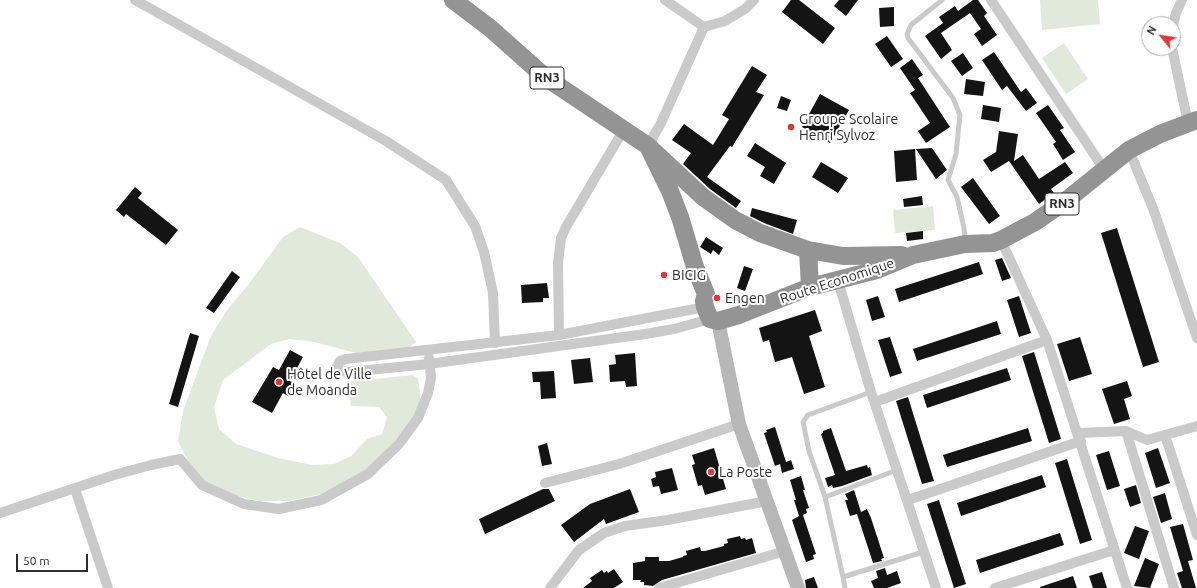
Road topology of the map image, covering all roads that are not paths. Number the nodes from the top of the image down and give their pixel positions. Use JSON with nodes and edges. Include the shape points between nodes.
{"nodes":[{"id":1,"x":136,"y":0,"type":"edge"},
{"id":2,"x":453,"y":0,"type":"edge"},
{"id":3,"x":665,"y":0,"type":"edge"},
{"id":4,"x":754,"y":0,"type":"edge"},
{"id":5,"x":942,"y":0,"type":"edge"},
{"id":6,"x":991,"y":0,"type":"edge"},
{"id":7,"x":1182,"y":0,"type":"edge"},
{"id":8,"x":1175,"y":16,"type":"edge"},
{"id":9,"x":704,"y":27,"type":"junction"},
{"id":10,"x":1174,"y":56,"type":"edge"},
{"id":11,"x":1193,"y":122,"type":"edge"},
{"id":12,"x":623,"y":131,"type":"junction"},
{"id":13,"x":648,"y":146,"type":"junction"},
{"id":14,"x":1129,"y":150,"type":"junction"},
{"id":15,"x":1104,"y":169,"type":"junction"},
{"id":16,"x":703,"y":197,"type":"junction"},
{"id":17,"x":680,"y":217,"type":"junction"},
{"id":18,"x":1001,"y":240,"type":"junction"},
{"id":19,"x":965,"y":244,"type":"junction"},
{"id":20,"x":808,"y":250,"type":"junction"},
{"id":21,"x":913,"y":255,"type":"junction"},
{"id":22,"x":843,"y":256,"type":"junction"},
{"id":23,"x":838,"y":281,"type":"junction"},
{"id":24,"x":810,"y":287,"type":"junction"},
{"id":25,"x":710,"y":310,"type":"junction"},
{"id":26,"x":739,"y":314,"type":"junction"},
{"id":27,"x":559,"y":336,"type":"junction"},
{"id":28,"x":1197,"y":338,"type":"edge"},
{"id":29,"x":1047,"y":340,"type":"junction"},
{"id":30,"x":495,"y":343,"type":"junction"},
{"id":31,"x":428,"y":350,"type":"junction"},
{"id":32,"x":429,"y":364,"type":"junction"},
{"id":33,"x":871,"y":392,"type":"junction"},
{"id":34,"x":874,"y":402,"type":"junction"},
{"id":35,"x":739,"y":424,"type":"junction"},
{"id":36,"x":1197,"y":426,"type":"edge"},
{"id":37,"x":1126,"y":432,"type":"junction"},
{"id":38,"x":1165,"y":435,"type":"junction"},
{"id":39,"x":1080,"y":437,"type":"junction"},
{"id":40,"x":897,"y":470,"type":"junction"},
{"id":41,"x":545,"y":483,"type":"dead end"},
{"id":42,"x":75,"y":489,"type":"junction"},
{"id":43,"x":825,"y":497,"type":"junction"},
{"id":44,"x":767,"y":500,"type":"junction"},
{"id":45,"x":908,"y":500,"type":"junction"},
{"id":46,"x":0,"y":513,"type":"edge"},
{"id":47,"x":1197,"y":535,"type":"edge"},
{"id":48,"x":1114,"y":550,"type":"junction"},
{"id":49,"x":785,"y":551,"type":"junction"},
{"id":50,"x":923,"y":552,"type":"junction"},
{"id":51,"x":843,"y":577,"type":"junction"},
{"id":52,"x":108,"y":588,"type":"edge"},
{"id":53,"x":550,"y":588,"type":"edge"},
{"id":54,"x":659,"y":588,"type":"edge"},
{"id":55,"x":798,"y":588,"type":"edge"},
{"id":56,"x":846,"y":588,"type":"edge"},
{"id":57,"x":936,"y":588,"type":"edge"},
{"id":58,"x":995,"y":588,"type":"edge"},
{"id":59,"x":1127,"y":588,"type":"edge"},
{"id":60,"x":1174,"y":588,"type":"edge"}],
"edges":[{"from":1,"to":30,"type":"street","via":[[386,141],[446,180],[475,226],[484,252],[493,293]]},
{"from":2,"to":12,"type":"highway","name":"Route Economique","number":"RN3","via":[[490,28],[545,77]]},
{"from":3,"to":9,"type":"street"},
{"from":4,"to":9,"type":"street","via":[[745,9],[725,21]]},
{"from":5,"to":19,"type":"lane","via":[[911,25],[907,34],[953,98],[960,115],[956,154],[948,180],[957,196]]},
{"from":6,"to":15,"type":"street"},
{"from":7,"to":8,"type":"street"},
{"from":9,"to":13,"type":"street"},
{"from":10,"to":11,"type":"street"},
{"from":11,"to":14,"type":"highway","name":"Route Economique","number":"RN3"},
{"from":12,"to":13,"type":"highway","name":"Route Economique","number":"RN3"},
{"from":12,"to":27,"type":"street","via":[[561,238],[558,263]]},
{"from":13,"to":16,"type":"highway","name":"Route Economique","number":"RN3"},
{"from":13,"to":17,"type":"highway"},
{"from":14,"to":15,"type":"highway","name":"Route Economique","number":"RN3"},
{"from":14,"to":28,"type":"street","via":[[1154,211]]},
{"from":15,"to":18,"type":"highway","name":"Route Economique","number":"RN3","via":[[1035,222]]},
{"from":16,"to":17,"type":"highway","via":[[688,207]]},
{"from":16,"to":20,"type":"highway","name":"Route Economique","number":"RN3","via":[[735,220],[760,233]]},
{"from":17,"to":25,"type":"highway"},
{"from":18,"to":19,"type":"highway","name":"Route Economique","number":"RN3","via":[[993,243]]},
{"from":18,"to":29,"type":"street"},
{"from":19,"to":21,"type":"highway","name":"Route Economique","number":"RN3"},
{"from":20,"to":22,"type":"highway","name":"Route Economique","number":"RN3"},
{"from":20,"to":24,"type":"highway"},
{"from":21,"to":22,"type":"highway","name":"Route Economique","number":"RN3"},
{"from":21,"to":23,"type":"highway","name":"Route Economique","number":"RN3","via":[[877,270]]},
{"from":22,"to":23,"type":"highway"},
{"from":23,"to":24,"type":"highway","name":"Route Economique","number":"RN3"},
{"from":23,"to":33,"type":"street"},
{"from":24,"to":26,"type":"highway","name":"Route Economique","number":"RN3"},
{"from":25,"to":26,"type":"highway","name":"Route Economique","number":"RN3"},
{"from":25,"to":26,"type":"highway","via":[[722,308]]},
{"from":25,"to":27,"type":"street"},
{"from":25,"to":32,"type":"street","via":[[674,329]]},
{"from":25,"to":35,"type":"street"},
{"from":27,"to":30,"type":"street"},
{"from":29,"to":34,"type":"street"},
{"from":29,"to":39,"type":"street"},
{"from":30,"to":31,"type":"street"},
{"from":31,"to":32,"type":"street"},
{"from":31,"to":32,"type":"street","via":[[346,359],[340,361],[338,367],[341,371],[348,372]]},
{"from":32,"to":42,"type":"street","via":[[431,378],[428,393],[418,418],[399,444],[368,474],[321,500],[279,508],[244,504],[202,485],[180,459],[114,474]]},
{"from":33,"to":34,"type":"street"},
{"from":33,"to":43,"type":"lane","via":[[808,415],[803,422],[809,451]]},
{"from":34,"to":40,"type":"street"},
{"from":35,"to":41,"type":"street","via":[[619,464]]},
{"from":35,"to":44,"type":"street"},
{"from":36,"to":38,"type":"street"},
{"from":37,"to":38,"type":"street","via":[[1147,440]]},
{"from":37,"to":39,"type":"street"},
{"from":37,"to":60,"type":"street"},
{"from":38,"to":47,"type":"street"},
{"from":39,"to":45,"type":"street"},
{"from":39,"to":48,"type":"street"},
{"from":40,"to":43,"type":"lane"},
{"from":40,"to":45,"type":"street"},
{"from":42,"to":46,"type":"street"},
{"from":42,"to":52,"type":"street"},
{"from":43,"to":51,"type":"lane"},
{"from":44,"to":49,"type":"street"},
{"from":44,"to":53,"type":"street","via":[[625,526],[604,533],[579,550]]},
{"from":45,"to":50,"type":"street"},
{"from":48,"to":58,"type":"street"},
{"from":48,"to":59,"type":"street"},
{"from":49,"to":54,"type":"street"},
{"from":49,"to":55,"type":"street"},
{"from":50,"to":51,"type":"lane"},
{"from":50,"to":57,"type":"street"},
{"from":51,"to":56,"type":"lane"}]}
